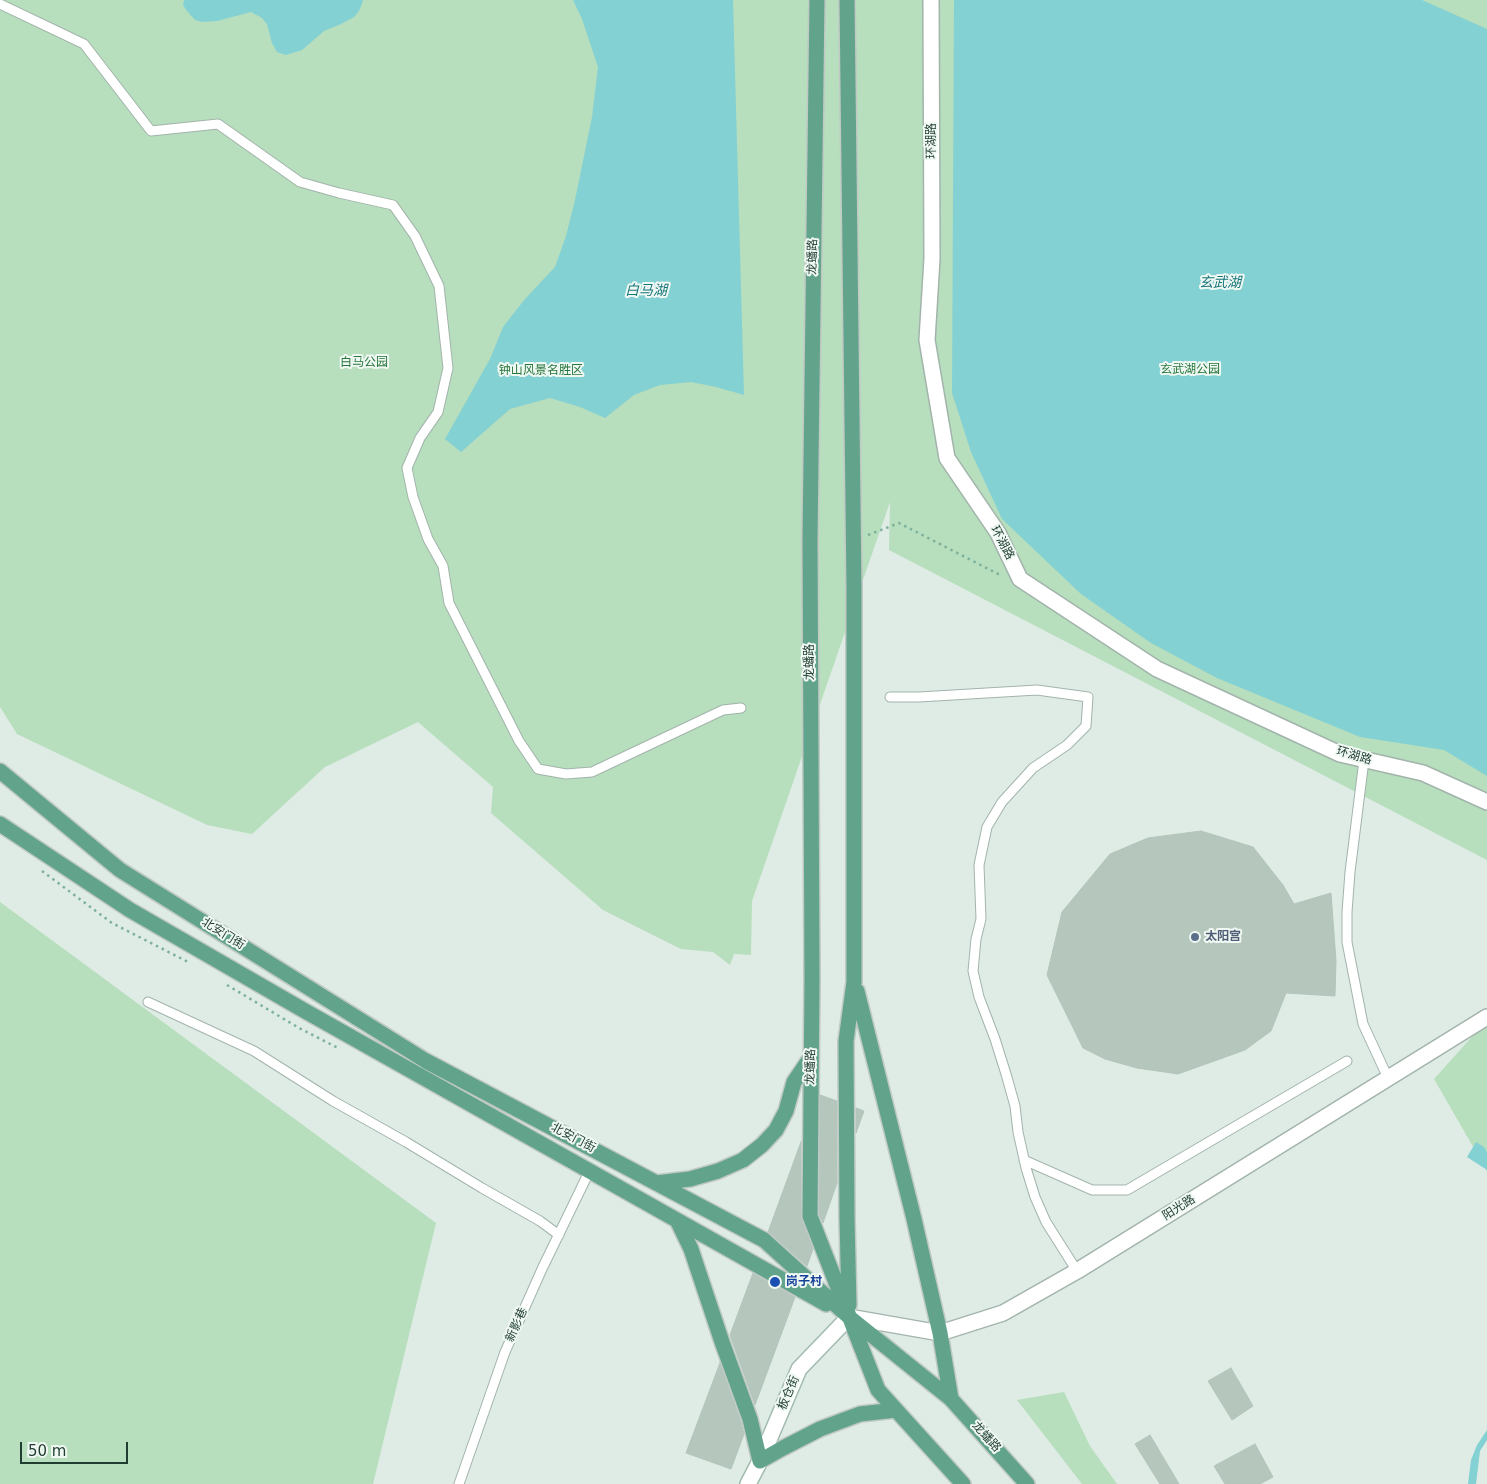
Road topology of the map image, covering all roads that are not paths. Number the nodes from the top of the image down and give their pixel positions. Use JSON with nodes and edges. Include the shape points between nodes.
{"nodes":[{"id":1,"x":817,"y":0,"type":"edge"},
{"id":2,"x":847,"y":0,"type":"edge"},
{"id":3,"x":931,"y":0,"type":"edge"},
{"id":4,"x":0,"y":4,"type":"edge"},
{"id":5,"x":890,"y":697,"type":"dead end"},
{"id":6,"x":741,"y":708,"type":"dead end"},
{"id":7,"x":1364,"y":760,"type":"junction"},
{"id":8,"x":0,"y":771,"type":"edge"},
{"id":9,"x":1487,"y":802,"type":"edge"},
{"id":10,"x":0,"y":824,"type":"edge"},
{"id":11,"x":854,"y":982,"type":"junction"},
{"id":12,"x":148,"y":1002,"type":"dead end"},
{"id":13,"x":1487,"y":1017,"type":"edge"},
{"id":14,"x":811,"y":1057,"type":"junction"},
{"id":15,"x":1347,"y":1061,"type":"dead end"},
{"id":16,"x":1388,"y":1078,"type":"junction"},
{"id":17,"x":1024,"y":1160,"type":"junction"},
{"id":18,"x":589,"y":1172,"type":"junction"},
{"id":19,"x":656,"y":1183,"type":"junction"},
{"id":20,"x":678,"y":1222,"type":"junction"},
{"id":21,"x":560,"y":1235,"type":"junction"},
{"id":22,"x":1077,"y":1271,"type":"junction"},
{"id":23,"x":849,"y":1317,"type":"junction"},
{"id":24,"x":940,"y":1333,"type":"junction"},
{"id":25,"x":951,"y":1399,"type":"junction"},
{"id":26,"x":896,"y":1410,"type":"junction"},
{"id":27,"x":760,"y":1461,"type":"junction"},
{"id":28,"x":459,"y":1484,"type":"edge"},
{"id":29,"x":748,"y":1484,"type":"edge"},
{"id":30,"x":963,"y":1484,"type":"edge"},
{"id":31,"x":1027,"y":1484,"type":"edge"}],
"edges":[{"from":1,"to":14,"type":"main road","name":"龙蟠路","via":[[810,538]]},
{"from":2,"to":11,"type":"main road","name":"龙蟠路"},
{"from":3,"to":7,"type":"street","name":"环湖路","via":[[932,259],[927,340],[947,458],[998,533],[1020,579],[1157,669],[1340,754]]},
{"from":4,"to":6,"type":"lane","via":[[84,44],[151,131],[218,124],[300,182],[392,205],[415,236],[439,286],[448,368],[438,412],[420,438],[407,468],[413,497],[428,539],[443,566],[449,603],[519,741],[538,769],[566,774],[592,772],[723,710]]},
{"from":5,"to":17,"type":"lane","via":[[1037,690],[1088,697],[1086,726],[1067,746],[1033,768],[995,812],[987,827],[979,865],[981,918],[973,971],[1015,1106]]},
{"from":7,"to":9,"type":"street","name":"环湖路","via":[[1423,774]]},
{"from":7,"to":16,"type":"lane","via":[[1350,872],[1347,942],[1363,1024]]},
{"from":8,"to":19,"type":"main road","name":"北安门街","via":[[120,870],[426,1060]]},
{"from":10,"to":18,"type":"main road","via":[[130,910]]},
{"from":11,"to":23,"type":"main road","name":"龙蟠路","via":[[846,1041]]},
{"from":11,"to":24,"type":"main road"},
{"from":12,"to":21,"type":"lane","via":[[254,1051],[333,1101],[540,1220]]},
{"from":13,"to":16,"type":"street","name":"阳光路"},
{"from":14,"to":19,"type":"main road","via":[[794,1082],[786,1112],[776,1130],[762,1145],[743,1160],[718,1171],[690,1179]]},
{"from":14,"to":23,"type":"main road","name":"龙蟠路","via":[[810,1216]]},
{"from":15,"to":17,"type":"lane","via":[[1127,1190],[1092,1190]]},
{"from":16,"to":22,"type":"street","name":"阳光路"},
{"from":17,"to":22,"type":"lane","via":[[1046,1222]]},
{"from":18,"to":20,"type":"main road"},
{"from":18,"to":21,"type":"lane","name":"新影巷"},
{"from":19,"to":23,"type":"main road","name":"北安门街","via":[[764,1240]]},
{"from":20,"to":23,"type":"main road"},
{"from":20,"to":27,"type":"main road","via":[[691,1249],[750,1418]]},
{"from":21,"to":28,"type":"lane","name":"新影巷","via":[[505,1352]]},
{"from":22,"to":24,"type":"street","name":"阳光路","via":[[1003,1313]]},
{"from":23,"to":24,"type":"street","name":"阳光路"},
{"from":23,"to":25,"type":"main road","name":"龙蟠路"},
{"from":23,"to":26,"type":"main road","name":"龙蟠路","via":[[878,1390]]},
{"from":23,"to":27,"type":"street","name":"板仓街","via":[[799,1369]]},
{"from":24,"to":25,"type":"main road"},
{"from":25,"to":31,"type":"main road","name":"龙蟠路"},
{"from":26,"to":27,"type":"main road","via":[[860,1414],[820,1430]]},
{"from":26,"to":30,"type":"main road","name":"龙蟠路"},
{"from":27,"to":29,"type":"street","name":"板仓街"}]}
